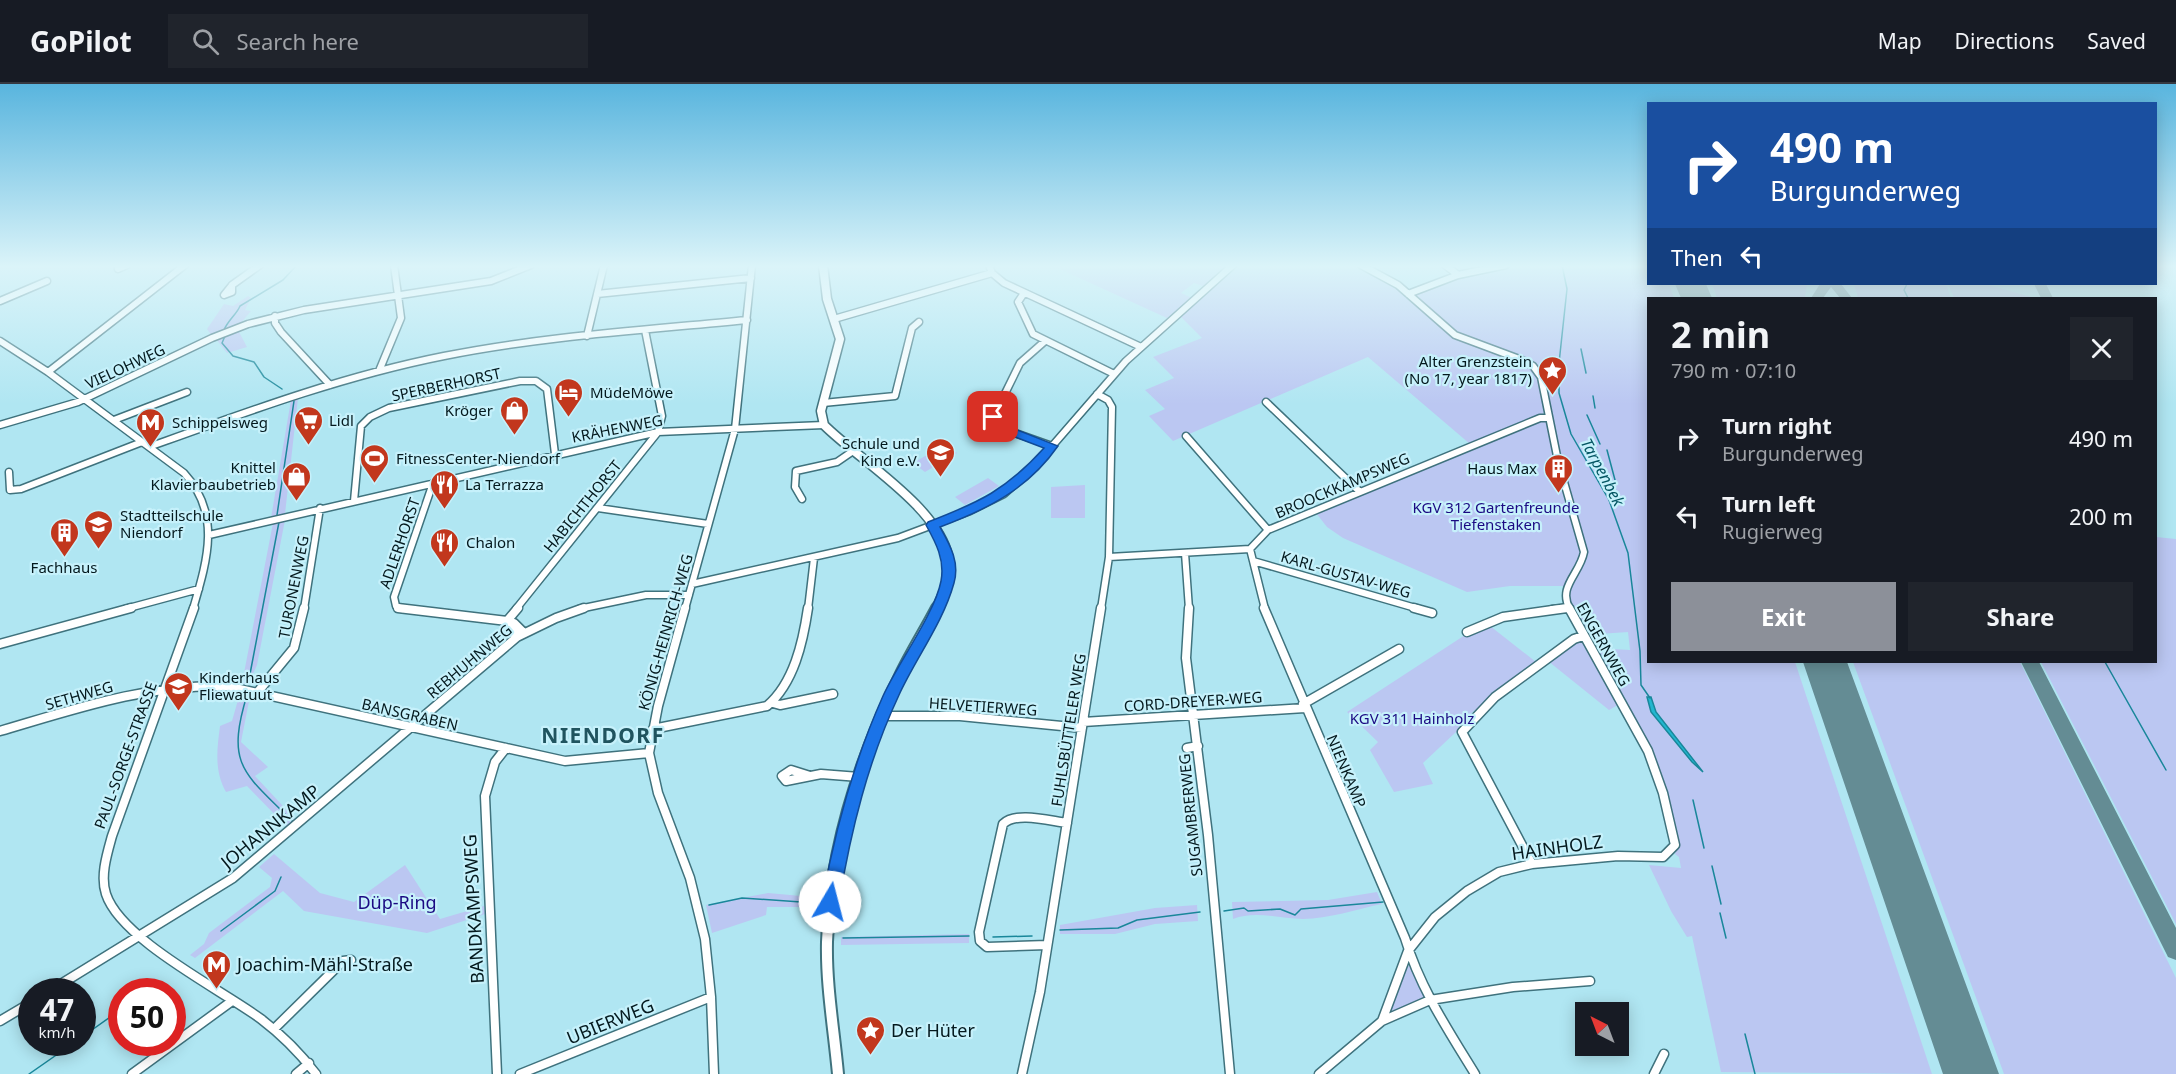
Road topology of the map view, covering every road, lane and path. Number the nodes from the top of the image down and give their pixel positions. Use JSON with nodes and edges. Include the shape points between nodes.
{"nodes":[{"id":1,"x":126,"y":311,"type":"edge"},
{"id":2,"x":305,"y":311,"type":"edge"},
{"id":3,"x":400,"y":311,"type":"edge"},
{"id":4,"x":593,"y":311,"type":"edge"},
{"id":5,"x":748,"y":311,"type":"edge"},
{"id":6,"x":831,"y":311,"type":"edge"},
{"id":7,"x":861,"y":311,"type":"edge"},
{"id":8,"x":1021,"y":311,"type":"edge"},
{"id":9,"x":1063,"y":311,"type":"edge"},
{"id":10,"x":1181,"y":311,"type":"edge"},
{"id":11,"x":1428,"y":311,"type":"edge"},
{"id":12,"x":275,"y":316,"type":"junction"},
{"id":13,"x":834,"y":319,"type":"junction"},
{"id":14,"x":747,"y":320,"type":"junction"},
{"id":15,"x":919,"y":322,"type":"dead end"},
{"id":16,"x":645,"y":330,"type":"junction"},
{"id":17,"x":587,"y":336,"type":"junction"},
{"id":18,"x":0,"y":341,"type":"edge"},
{"id":19,"x":1045,"y":341,"type":"junction"},
{"id":20,"x":1141,"y":347,"type":"junction"},
{"id":21,"x":379,"y":371,"type":"junction"},
{"id":22,"x":48,"y":372,"type":"junction"},
{"id":23,"x":1114,"y":374,"type":"junction"},
{"id":24,"x":330,"y":385,"type":"junction"},
{"id":25,"x":187,"y":392,"type":"dead end"},
{"id":26,"x":1097,"y":394,"type":"junction"},
{"id":27,"x":85,"y":398,"type":"junction"},
{"id":28,"x":1266,"y":402,"type":"dead end"},
{"id":29,"x":823,"y":403,"type":"junction"},
{"id":30,"x":1550,"y":418,"type":"junction"},
{"id":31,"x":114,"y":420,"type":"junction"},
{"id":32,"x":0,"y":425,"type":"edge"},
{"id":33,"x":824,"y":425,"type":"junction"},
{"id":34,"x":735,"y":429,"type":"junction"},
{"id":35,"x":658,"y":432,"type":"junction"},
{"id":36,"x":1186,"y":436,"type":"dead end"},
{"id":37,"x":142,"y":442,"type":"junction"},
{"id":38,"x":1052,"y":446,"type":"junction"},
{"id":39,"x":149,"y":447,"type":"junction"},
{"id":40,"x":853,"y":452,"type":"junction"},
{"id":41,"x":555,"y":454,"type":"junction"},
{"id":42,"x":9,"y":472,"type":"dead end"},
{"id":43,"x":433,"y":483,"type":"junction"},
{"id":44,"x":1360,"y":492,"type":"junction"},
{"id":45,"x":802,"y":499,"type":"dead end"},
{"id":46,"x":354,"y":501,"type":"junction"},
{"id":47,"x":320,"y":508,"type":"junction"},
{"id":48,"x":598,"y":508,"type":"junction"},
{"id":49,"x":708,"y":524,"type":"junction"},
{"id":50,"x":933,"y":525,"type":"junction"},
{"id":51,"x":1268,"y":530,"type":"junction"},
{"id":52,"x":209,"y":535,"type":"junction"},
{"id":53,"x":1250,"y":549,"type":"junction"},
{"id":54,"x":1185,"y":553,"type":"junction"},
{"id":55,"x":1109,"y":556,"type":"junction"},
{"id":56,"x":814,"y":558,"type":"junction"},
{"id":57,"x":1252,"y":561,"type":"junction"},
{"id":58,"x":692,"y":584,"type":"junction"},
{"id":59,"x":199,"y":589,"type":"junction"},
{"id":60,"x":688,"y":595,"type":"junction"},
{"id":61,"x":1567,"y":608,"type":"junction"},
{"id":62,"x":1432,"y":613,"type":"dead end"},
{"id":63,"x":507,"y":621,"type":"junction"},
{"id":64,"x":1467,"y":632,"type":"dead end"},
{"id":65,"x":520,"y":635,"type":"junction"},
{"id":66,"x":1583,"y":636,"type":"junction"},
{"id":67,"x":0,"y":644,"type":"edge"},
{"id":68,"x":1399,"y":649,"type":"dead end"},
{"id":69,"x":166,"y":687,"type":"junction"},
{"id":70,"x":257,"y":693,"type":"junction"},
{"id":71,"x":833,"y":694,"type":"dead end"},
{"id":72,"x":773,"y":703,"type":"junction"},
{"id":73,"x":1304,"y":706,"type":"junction"},
{"id":74,"x":1194,"y":715,"type":"junction"},
{"id":75,"x":882,"y":716,"type":"junction"},
{"id":76,"x":1082,"y":725,"type":"junction"},
{"id":77,"x":412,"y":729,"type":"junction"},
{"id":78,"x":653,"y":729,"type":"junction"},
{"id":79,"x":0,"y":731,"type":"edge"},
{"id":80,"x":1198,"y":746,"type":"junction"},
{"id":81,"x":506,"y":748,"type":"junction"},
{"id":82,"x":1187,"y":748,"type":"dead end"},
{"id":83,"x":649,"y":753,"type":"junction"},
{"id":84,"x":810,"y":776,"type":"dead end"},
{"id":85,"x":859,"y":777,"type":"junction"},
{"id":86,"x":1067,"y":823,"type":"junction"},
{"id":87,"x":1671,"y":851,"type":"joint"},
{"id":88,"x":1532,"y":864,"type":"junction"},
{"id":89,"x":140,"y":935,"type":"junction"},
{"id":90,"x":1047,"y":945,"type":"junction"},
{"id":91,"x":1408,"y":951,"type":"junction"},
{"id":92,"x":351,"y":960,"type":"dead end"},
{"id":93,"x":71,"y":978,"type":"edge"},
{"id":94,"x":1590,"y":981,"type":"dead end"},
{"id":95,"x":711,"y":997,"type":"junction"},
{"id":96,"x":1430,"y":1000,"type":"junction"},
{"id":97,"x":232,"y":1001,"type":"junction"},
{"id":98,"x":18,"y":1010,"type":"edge"},
{"id":99,"x":0,"y":1021,"type":"edge"},
{"id":100,"x":1382,"y":1022,"type":"junction"},
{"id":101,"x":274,"y":1029,"type":"junction"},
{"id":102,"x":1664,"y":1054,"type":"dead end"},
{"id":103,"x":309,"y":1063,"type":"junction"},
{"id":104,"x":132,"y":1074,"type":"edge"},
{"id":105,"x":296,"y":1074,"type":"edge"},
{"id":106,"x":316,"y":1074,"type":"edge"},
{"id":107,"x":497,"y":1074,"type":"edge"},
{"id":108,"x":520,"y":1074,"type":"edge"},
{"id":109,"x":714,"y":1074,"type":"edge"},
{"id":110,"x":838,"y":1074,"type":"edge"},
{"id":111,"x":1022,"y":1074,"type":"edge"},
{"id":112,"x":1230,"y":1074,"type":"edge"},
{"id":113,"x":1318,"y":1074,"type":"edge"},
{"id":114,"x":1475,"y":1074,"type":"edge"},
{"id":115,"x":1654,"y":1074,"type":"edge"}],
"edges":[{"from":1,"to":22,"type":"street"},
{"from":2,"to":12,"type":"street","name":"VIELOHWEG"},
{"from":3,"to":21,"type":"street"},
{"from":4,"to":17,"type":"street"},
{"from":5,"to":14,"type":"street","name":"KÖNIG-HEINRICH-WEG"},
{"from":6,"to":13,"type":"main road"},
{"from":7,"to":13,"type":"street"},
{"from":8,"to":19,"type":"street","via":[[1031,332]]},
{"from":9,"to":20,"type":"street"},
{"from":10,"to":20,"type":"street"},
{"from":11,"to":30,"type":"street","name":"ENGERNWEG","via":[[1455,335],[1533,366],[1541,377]]},
{"from":12,"to":24,"type":"street","via":[[281,332]]},
{"from":12,"to":27,"type":"street","name":"VIELOHWEG","via":[[215,337]]},
{"from":13,"to":29,"type":"main road","via":[[839,350]]},
{"from":14,"to":16,"type":"street"},
{"from":14,"to":34,"type":"street","name":"KÖNIG-HEINRICH-WEG"},
{"from":15,"to":29,"type":"street","via":[[912,328],[896,396]]},
{"from":16,"to":17,"type":"street"},
{"from":16,"to":35,"type":"street","via":[[662,416]]},
{"from":17,"to":21,"type":"street","via":[[482,349]]},
{"from":18,"to":22,"type":"street","name":"PAUL-SORGE-STRASSE"},
{"from":19,"to":23,"type":"street"},
{"from":19,"to":38,"type":"street","via":[[1020,363],[992,420],[998,427]]},
{"from":20,"to":23,"type":"street"},
{"from":21,"to":24,"type":"street"},
{"from":22,"to":27,"type":"street","name":"PAUL-SORGE-STRASSE"},
{"from":23,"to":26,"type":"street"},
{"from":24,"to":39,"type":"street"},
{"from":25,"to":31,"type":"street"},
{"from":26,"to":38,"type":"street"},
{"from":26,"to":55,"type":"street","name":"FUHLSBÜTTELER WEG","via":[[1112,407]]},
{"from":27,"to":31,"type":"street","name":"PAUL-SORGE-STRASSE"},
{"from":27,"to":32,"type":"street","name":"VIELOHWEG"},
{"from":28,"to":44,"type":"street"},
{"from":29,"to":33,"type":"main road"},
{"from":30,"to":44,"type":"street","name":"BROOCKKAMPSWEG","via":[[1540,418]]},
{"from":30,"to":61,"type":"street","name":"ENGERNWEG","via":[[1584,552],[1581,566],[1565,590]]},
{"from":31,"to":37,"type":"street","name":"PAUL-SORGE-STRASSE"},
{"from":33,"to":34,"type":"street","name":"KRÄHENWEG"},
{"from":33,"to":40,"type":"main road"},
{"from":34,"to":35,"type":"street","name":"KRÄHENWEG"},
{"from":34,"to":49,"type":"street","name":"KÖNIG-HEINRICH-WEG"},
{"from":35,"to":41,"type":"street","name":"KRÄHENWEG"},
{"from":35,"to":48,"type":"street","name":"HABICHTHORST"},
{"from":36,"to":51,"type":"street"},
{"from":37,"to":39,"type":"street","name":"PAUL-SORGE-STRASSE"},
{"from":37,"to":42,"type":"street","via":[[21,489],[10,490]]},
{"from":38,"to":50,"type":"street","via":[[1004,494]]},
{"from":39,"to":52,"type":"street","name":"PAUL-SORGE-STRASSE","via":[[194,484],[206,508]]},
{"from":40,"to":45,"type":"street","via":[[837,462],[796,471],[795,487]]},
{"from":40,"to":50,"type":"main road"},
{"from":41,"to":43,"type":"street","name":"KRÄHENWEG"},
{"from":41,"to":46,"type":"street","name":"SPERBERHORST","via":[[547,389],[536,381],[388,408],[361,426]]},
{"from":43,"to":46,"type":"street","name":"KRÄHENWEG"},
{"from":43,"to":63,"type":"street","name":"ADLERHORST","via":[[394,603],[399,609]]},
{"from":44,"to":51,"type":"street","name":"BROOCKKAMPSWEG"},
{"from":46,"to":47,"type":"street","name":"KRÄHENWEG"},
{"from":47,"to":52,"type":"street","name":"KRÄHENWEG"},
{"from":47,"to":70,"type":"street","name":"TURONENWEG","via":[[300,631],[294,648]]},
{"from":48,"to":49,"type":"street"},
{"from":48,"to":63,"type":"street","name":"HABICHTHORST"},
{"from":49,"to":58,"type":"street","name":"KÖNIG-HEINRICH-WEG"},
{"from":50,"to":56,"type":"street","via":[[885,542]]},
{"from":50,"to":75,"type":"main road","via":[[948,554],[948,581]]},
{"from":51,"to":53,"type":"street","name":"BROOCKKAMPSWEG"},
{"from":52,"to":59,"type":"street","name":"PAUL-SORGE-STRASSE"},
{"from":53,"to":54,"type":"street"},
{"from":53,"to":57,"type":"street","name":"NIENKAMP"},
{"from":54,"to":55,"type":"street"},
{"from":54,"to":74,"type":"street","name":"SUGAMBRERWEG","via":[[1190,622],[1186,658]]},
{"from":55,"to":76,"type":"street","name":"FUHLSBÜTTELER WEG"},
{"from":56,"to":58,"type":"street"},
{"from":56,"to":72,"type":"street","via":[[812,591],[798,651]]},
{"from":57,"to":62,"type":"street","name":"KARL-GUSTAV-WEG"},
{"from":57,"to":73,"type":"street","name":"NIENKAMP","via":[[1266,615]]},
{"from":58,"to":60,"type":"street","name":"KÖNIG-HEINRICH-WEG"},
{"from":59,"to":67,"type":"street"},
{"from":59,"to":69,"type":"street","name":"PAUL-SORGE-STRASSE"},
{"from":60,"to":65,"type":"street","name":"REBHUHNWEG","via":[[654,593],[598,605],[562,615]]},
{"from":60,"to":78,"type":"street","name":"KÖNIG-HEINRICH-WEG"},
{"from":61,"to":64,"type":"street","via":[[1510,613]]},
{"from":61,"to":66,"type":"street","name":"ENGERNWEG"},
{"from":63,"to":65,"type":"street","via":[[507,627]]},
{"from":65,"to":77,"type":"street","name":"REBHUHNWEG"},
{"from":66,"to":87,"type":"street","name":"ENGERNWEG","via":[[1648,751],[1675,845]]},
{"from":66,"to":88,"type":"street","via":[[1495,697],[1462,732]]},
{"from":68,"to":73,"type":"street","name":"CORD-DREYER-WEG"},
{"from":69,"to":70,"type":"street","name":"BANSGRABEN","via":[[210,684]]},
{"from":69,"to":79,"type":"street","name":"SETHWEG"},
{"from":69,"to":89,"type":"street","name":"PAUL-SORGE-STRASSE","via":[[112,836],[104,871],[105,893],[113,908]]},
{"from":70,"to":77,"type":"street","name":"BANSGRABEN"},
{"from":71,"to":72,"type":"street","via":[[780,705]]},
{"from":72,"to":78,"type":"street"},
{"from":73,"to":74,"type":"street","name":"CORD-DREYER-WEG"},
{"from":73,"to":91,"type":"street","name":"NIENKAMP"},
{"from":74,"to":76,"type":"street","name":"CORD-DREYER-WEG"},
{"from":74,"to":80,"type":"street","name":"SUGAMBRERWEG"},
{"from":75,"to":76,"type":"street","name":"HELVETIERWEG","via":[[970,716]]},
{"from":75,"to":85,"type":"main road"},
{"from":76,"to":86,"type":"street","name":"FUHLSBÜTTELER WEG"},
{"from":77,"to":81,"type":"street","name":"BANSGRABEN"},
{"from":77,"to":89,"type":"street","name":"JOHANNKAMP","via":[[233,878]]},
{"from":78,"to":83,"type":"street","name":"KÖNIG-HEINRICH-WEG"},
{"from":80,"to":82,"type":"street"},
{"from":80,"to":112,"type":"street","name":"SUGAMBRERWEG"},
{"from":81,"to":83,"type":"street","name":"BANSGRABEN","via":[[565,761]]},
{"from":81,"to":107,"type":"street","name":"BANDKAMPSWEG","via":[[495,762],[485,804]]},
{"from":83,"to":95,"type":"street","name":"KÖNIG-HEINRICH-WEG","via":[[658,793],[698,908]]},
{"from":84,"to":85,"type":"street"},
{"from":85,"to":110,"type":"main road","via":[[843,829],[830,902],[827,945]]},
{"from":86,"to":90,"type":"street","name":"FUHLSBÜTTELER WEG"},
{"from":86,"to":90,"type":"street","via":[[1019,818],[1003,824],[979,932],[987,947]]},
{"from":87,"to":88,"type":"street","name":"HAINHOLZ","via":[[1663,857],[1618,856]]},
{"from":88,"to":91,"type":"street","name":"HAINHOLZ","via":[[1499,872],[1467,891],[1435,917]]},
{"from":89,"to":93,"type":"street"},
{"from":89,"to":97,"type":"street","name":"PAUL-SORGE-STRASSE","via":[[177,966]]},
{"from":90,"to":111,"type":"street","name":"FUHLSBÜTTELER WEG"},
{"from":91,"to":96,"type":"street","name":"NIENKAMP"},
{"from":91,"to":100,"type":"street","name":"HAINHOLZ"},
{"from":92,"to":101,"type":"street","via":[[343,961]]},
{"from":94,"to":96,"type":"street","via":[[1513,987]]},
{"from":95,"to":108,"type":"street","name":"UBIERWEG"},
{"from":95,"to":109,"type":"street","name":"KÖNIG-HEINRICH-WEG"},
{"from":96,"to":100,"type":"street"},
{"from":96,"to":114,"type":"street","name":"NIENKAMP"},
{"from":97,"to":101,"type":"street","name":"PAUL-SORGE-STRASSE"},
{"from":97,"to":104,"type":"street"},
{"from":98,"to":99,"type":"street"},
{"from":100,"to":113,"type":"street"},
{"from":101,"to":103,"type":"street","name":"PAUL-SORGE-STRASSE","via":[[294,1044]]},
{"from":102,"to":115,"type":"street"},
{"from":103,"to":105,"type":"street"},
{"from":103,"to":106,"type":"street","name":"PAUL-SORGE-STRASSE"}]}
